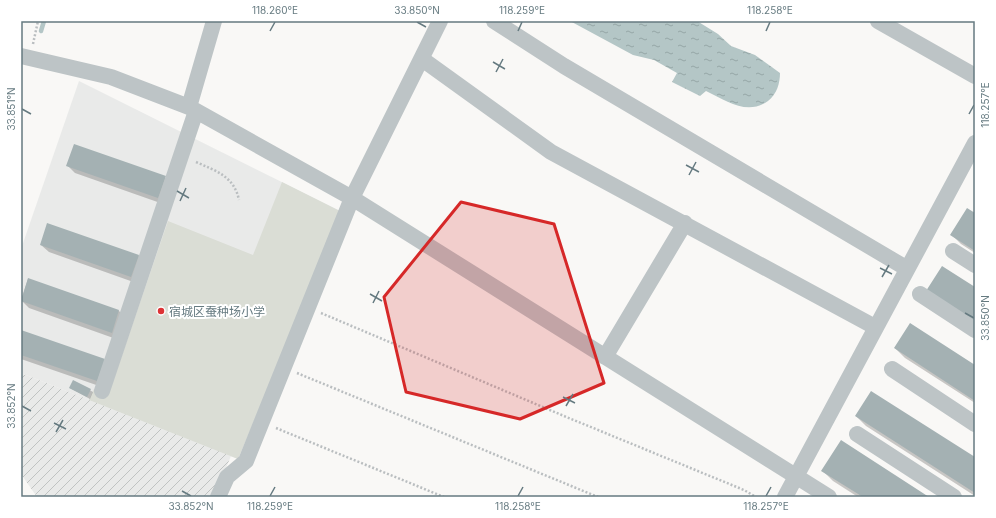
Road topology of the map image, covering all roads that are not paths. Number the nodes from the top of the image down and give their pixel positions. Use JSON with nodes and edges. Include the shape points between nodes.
{"nodes":[{"id":1,"x":214,"y":21,"type":"edge"},
{"id":2,"x":440,"y":21,"type":"edge"},
{"id":3,"x":494,"y":21,"type":"edge"},
{"id":4,"x":878,"y":21,"type":"edge"},
{"id":5,"x":25,"y":57,"type":"edge"},
{"id":6,"x":422,"y":59,"type":"junction"},
{"id":7,"x":975,"y":76,"type":"edge"},
{"id":8,"x":192,"y":109,"type":"junction"},
{"id":9,"x":975,"y":144,"type":"edge"},
{"id":10,"x":352,"y":198,"type":"junction"},
{"id":11,"x":685,"y":223,"type":"junction"},
{"id":12,"x":953,"y":251,"type":"dead end"},
{"id":13,"x":975,"y":265,"type":"edge"},
{"id":14,"x":906,"y":268,"type":"junction"},
{"id":15,"x":920,"y":294,"type":"dead end"},
{"id":16,"x":875,"y":327,"type":"junction"},
{"id":17,"x":975,"y":330,"type":"edge"},
{"id":18,"x":605,"y":357,"type":"junction"},
{"id":19,"x":892,"y":369,"type":"dead end"},
{"id":20,"x":102,"y":391,"type":"dead end"},
{"id":21,"x":975,"y":424,"type":"edge"},
{"id":22,"x":857,"y":434,"type":"dead end"},
{"id":23,"x":796,"y":476,"type":"junction"},
{"id":24,"x":218,"y":497,"type":"edge"},
{"id":25,"x":785,"y":497,"type":"edge"},
{"id":26,"x":829,"y":497,"type":"edge"},
{"id":27,"x":954,"y":497,"type":"edge"}],
"edges":[{"from":1,"to":8,"type":"street"},
{"from":2,"to":6,"type":"street"},
{"from":3,"to":14,"type":"street","via":[[570,70]]},
{"from":4,"to":7,"type":"street"},
{"from":5,"to":8,"type":"street","via":[[112,77]]},
{"from":6,"to":10,"type":"street"},
{"from":6,"to":11,"type":"street","via":[[551,152]]},
{"from":8,"to":10,"type":"street"},
{"from":8,"to":20,"type":"street","via":[[181,155]]},
{"from":9,"to":14,"type":"street"},
{"from":10,"to":18,"type":"street"},
{"from":10,"to":24,"type":"street","via":[[246,460],[227,477]]},
{"from":11,"to":16,"type":"street"},
{"from":11,"to":18,"type":"street"},
{"from":12,"to":13,"type":"street"},
{"from":14,"to":16,"type":"street"},
{"from":15,"to":17,"type":"street"},
{"from":16,"to":23,"type":"street"},
{"from":18,"to":23,"type":"street"},
{"from":19,"to":21,"type":"street"},
{"from":22,"to":27,"type":"street"},
{"from":23,"to":25,"type":"street"},
{"from":23,"to":26,"type":"street"}]}
